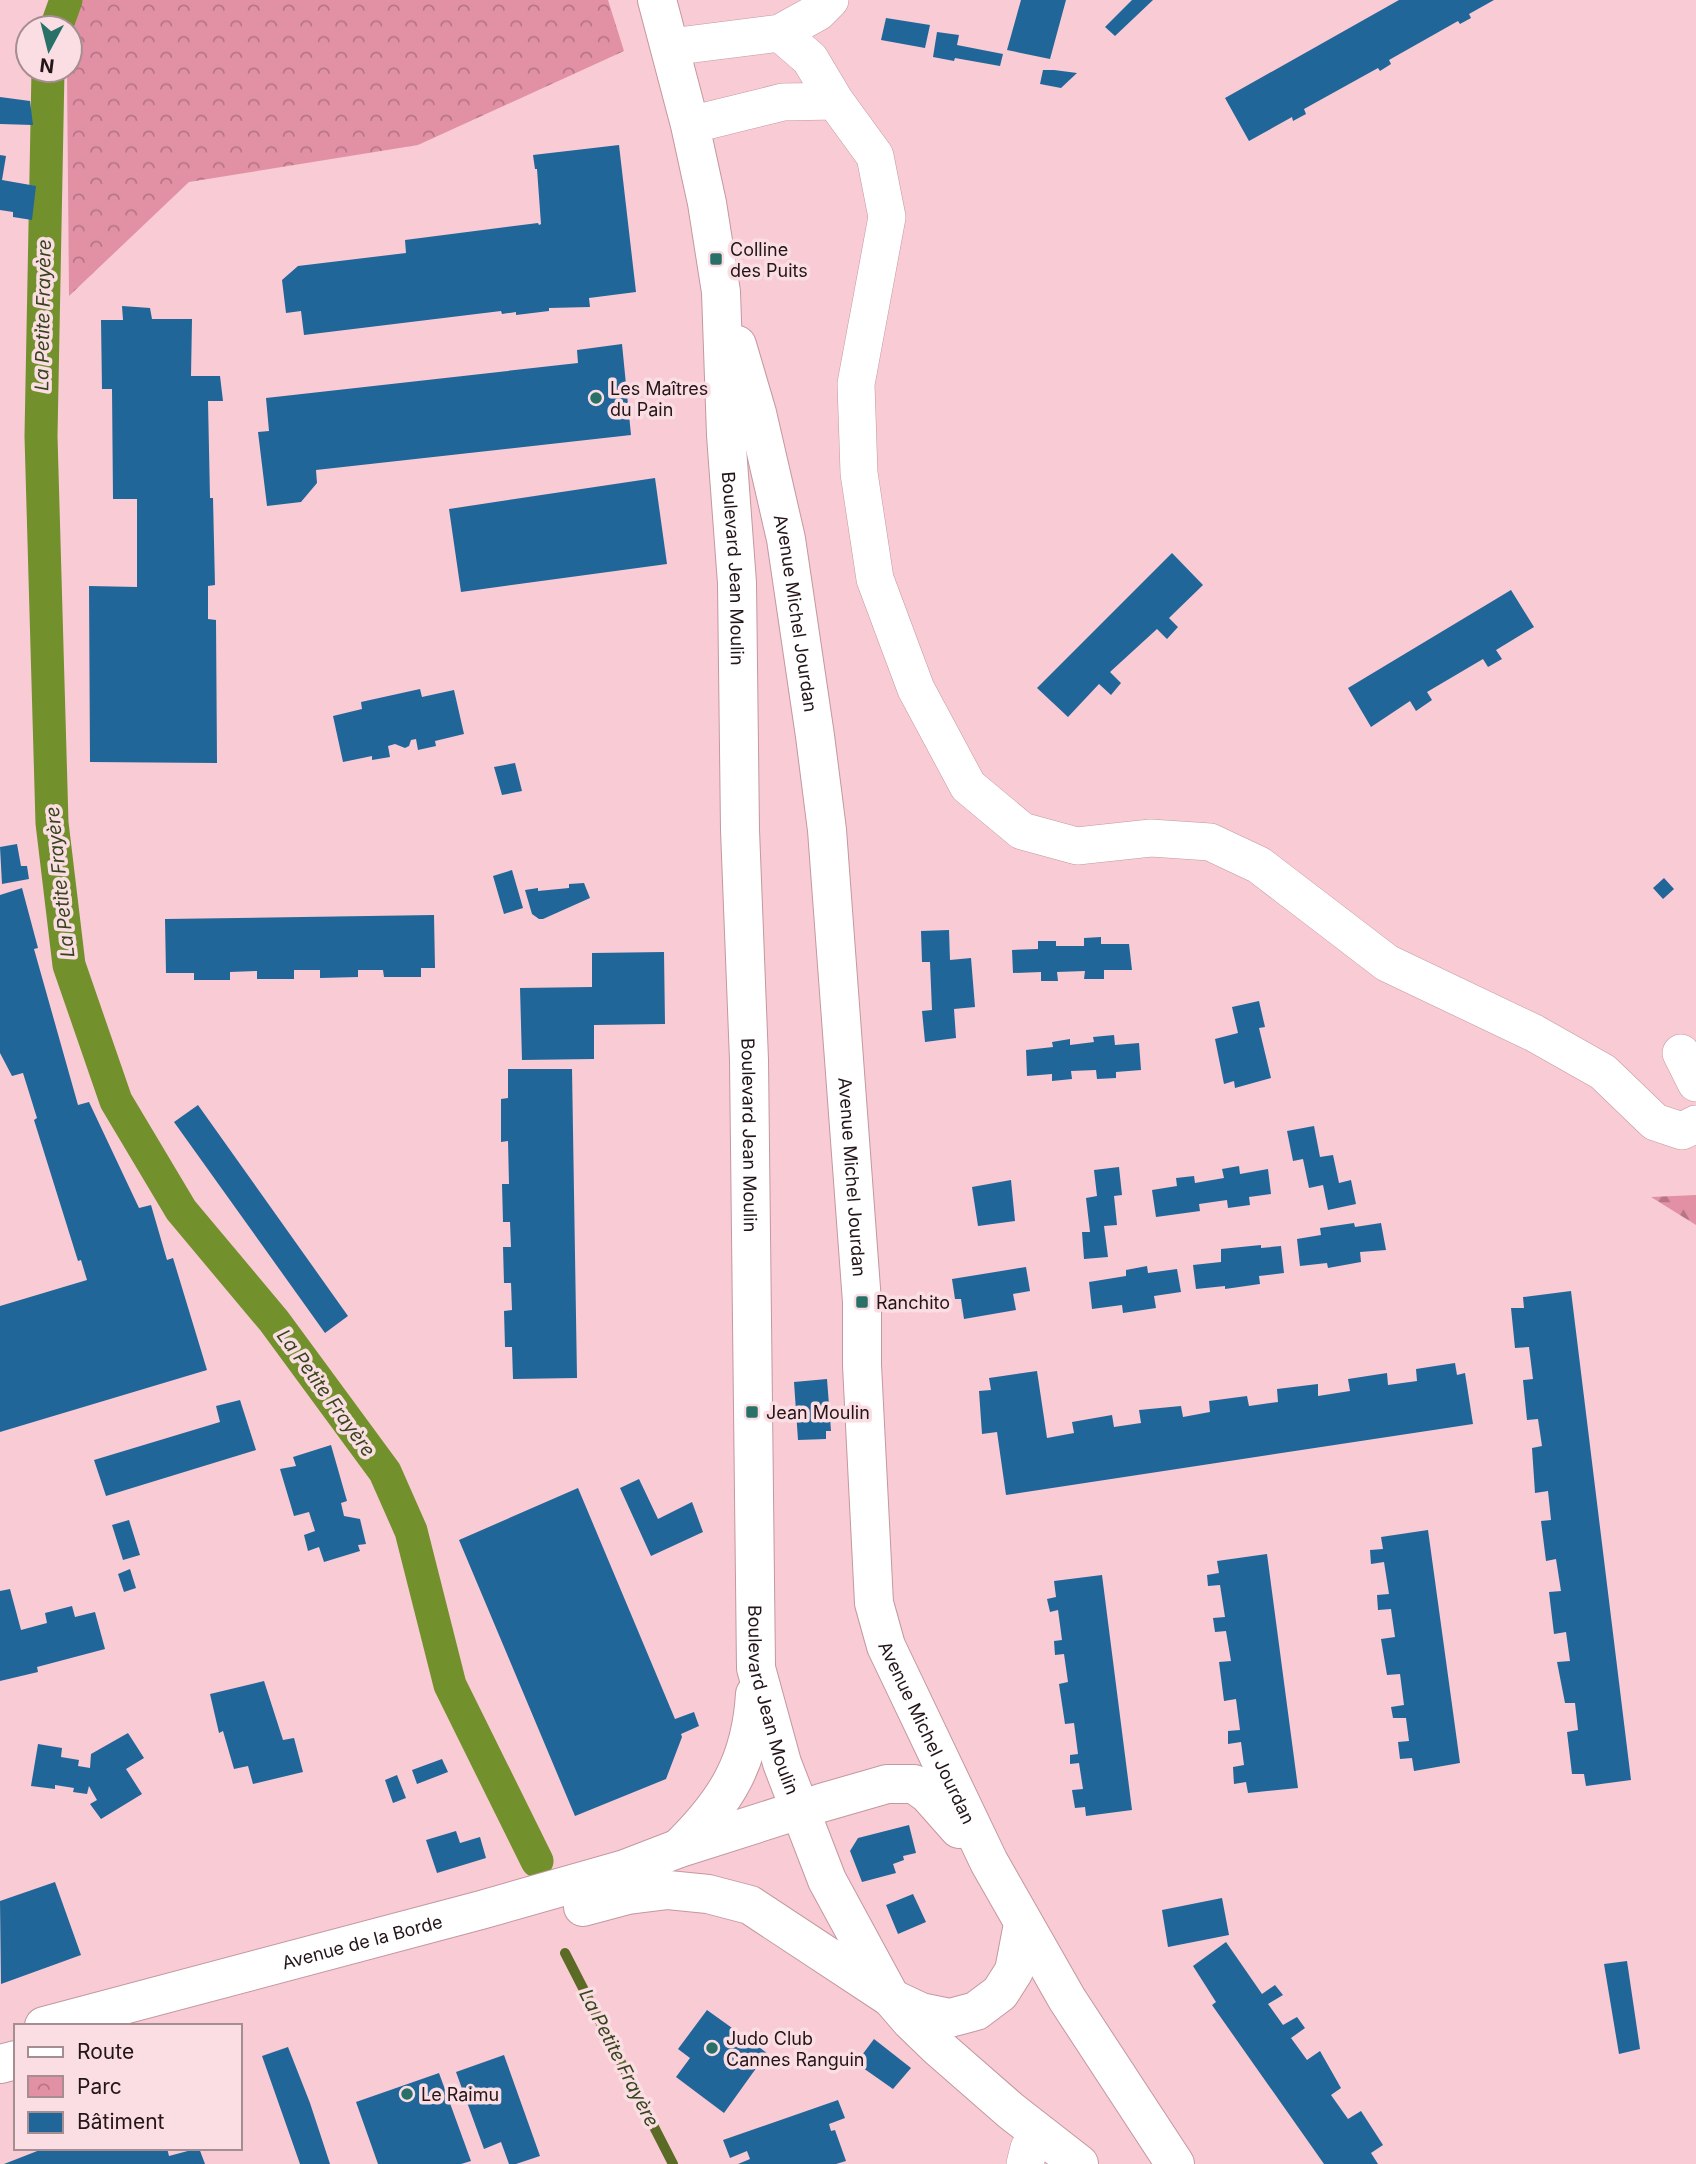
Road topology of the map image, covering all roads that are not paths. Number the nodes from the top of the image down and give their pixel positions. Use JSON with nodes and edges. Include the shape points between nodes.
{"nodes":[{"id":1,"x":657,"y":0,"type":"edge"},
{"id":2,"x":830,"y":0,"type":"edge"},
{"id":3,"x":780,"y":33,"type":"junction"},
{"id":4,"x":670,"y":47,"type":"junction"},
{"id":5,"x":835,"y":101,"type":"junction"},
{"id":6,"x":690,"y":125,"type":"junction"},
{"id":7,"x":721,"y":292,"type":"junction"},
{"id":8,"x":1696,"y":1124,"type":"edge"},
{"id":9,"x":756,"y":1668,"type":"junction"},
{"id":10,"x":799,"y":1811,"type":"junction"},
{"id":11,"x":677,"y":1849,"type":"junction"},
{"id":12,"x":989,"y":1862,"type":"junction"},
{"id":13,"x":1023,"y":1924,"type":"junction"},
{"id":14,"x":891,"y":1998,"type":"junction"},
{"id":15,"x":52,"y":2024,"type":"edge"},
{"id":16,"x":152,"y":2024,"type":"edge"},
{"id":17,"x":1032,"y":2149,"type":"edge"},
{"id":18,"x":1079,"y":2164,"type":"edge"},
{"id":19,"x":1175,"y":2164,"type":"edge"}],
"edges":[{"from":1,"to":4,"type":"main road","name":"Boulevard Jean Moulin"},
{"from":2,"to":3,"type":"street"},
{"from":3,"to":4,"type":"street"},
{"from":3,"to":5,"type":"street","via":[[810,59]]},
{"from":4,"to":6,"type":"main road","name":"Boulevard Jean Moulin"},
{"from":5,"to":6,"type":"street","via":[[783,102]]},
{"from":5,"to":8,"type":"street","via":[[874,156],[887,217],[856,384],[859,473],[874,579],[916,689],[968,786],[1022,831],[1077,846],[1151,838],[1210,842],[1259,865],[1387,963],[1534,1032],[1603,1072],[1655,1122],[1682,1131]]},
{"from":6,"to":7,"type":"main road","name":"Boulevard Jean Moulin"},
{"from":7,"to":9,"type":"main road","name":"Boulevard Jean Moulin","via":[[737,583],[749,1060]]},
{"from":7,"to":12,"type":"main road","name":"Avenue Michel Jourdan","via":[[757,413],[786,539],[827,830],[862,1303],[874,1603],[886,1646]]},
{"from":9,"to":10,"type":"main road","name":"Boulevard Jean Moulin"},
{"from":9,"to":11,"type":"main road","via":[[753,1721],[739,1767],[721,1802]]},
{"from":10,"to":11,"type":"main road","name":"Avenue de la Borde"},
{"from":10,"to":12,"type":"main road","name":"Avenue de la Borde","via":[[887,1784],[914,1784],[929,1794]]},
{"from":10,"to":14,"type":"main road","name":"Boulevard Jean Moulin","via":[[827,1880]]},
{"from":11,"to":15,"type":"main road","name":"Avenue de la Borde","via":[[625,1869],[481,1910]]},
{"from":12,"to":13,"type":"main road","name":"Avenue Michel Jourdan"},
{"from":13,"to":14,"type":"main road","via":[[1014,1971],[1000,1993],[976,2011],[950,2018]]},
{"from":13,"to":19,"type":"main road","name":"Avenue Michel Jourdan"},
{"from":14,"to":16,"type":"main road","via":[[750,1905],[668,1890],[628,1895]]},
{"from":14,"to":17,"type":"main road","name":"Boulevard Jean Moulin"},
{"from":17,"to":18,"type":"main road","name":"Boulevard Jean Moulin"}]}
